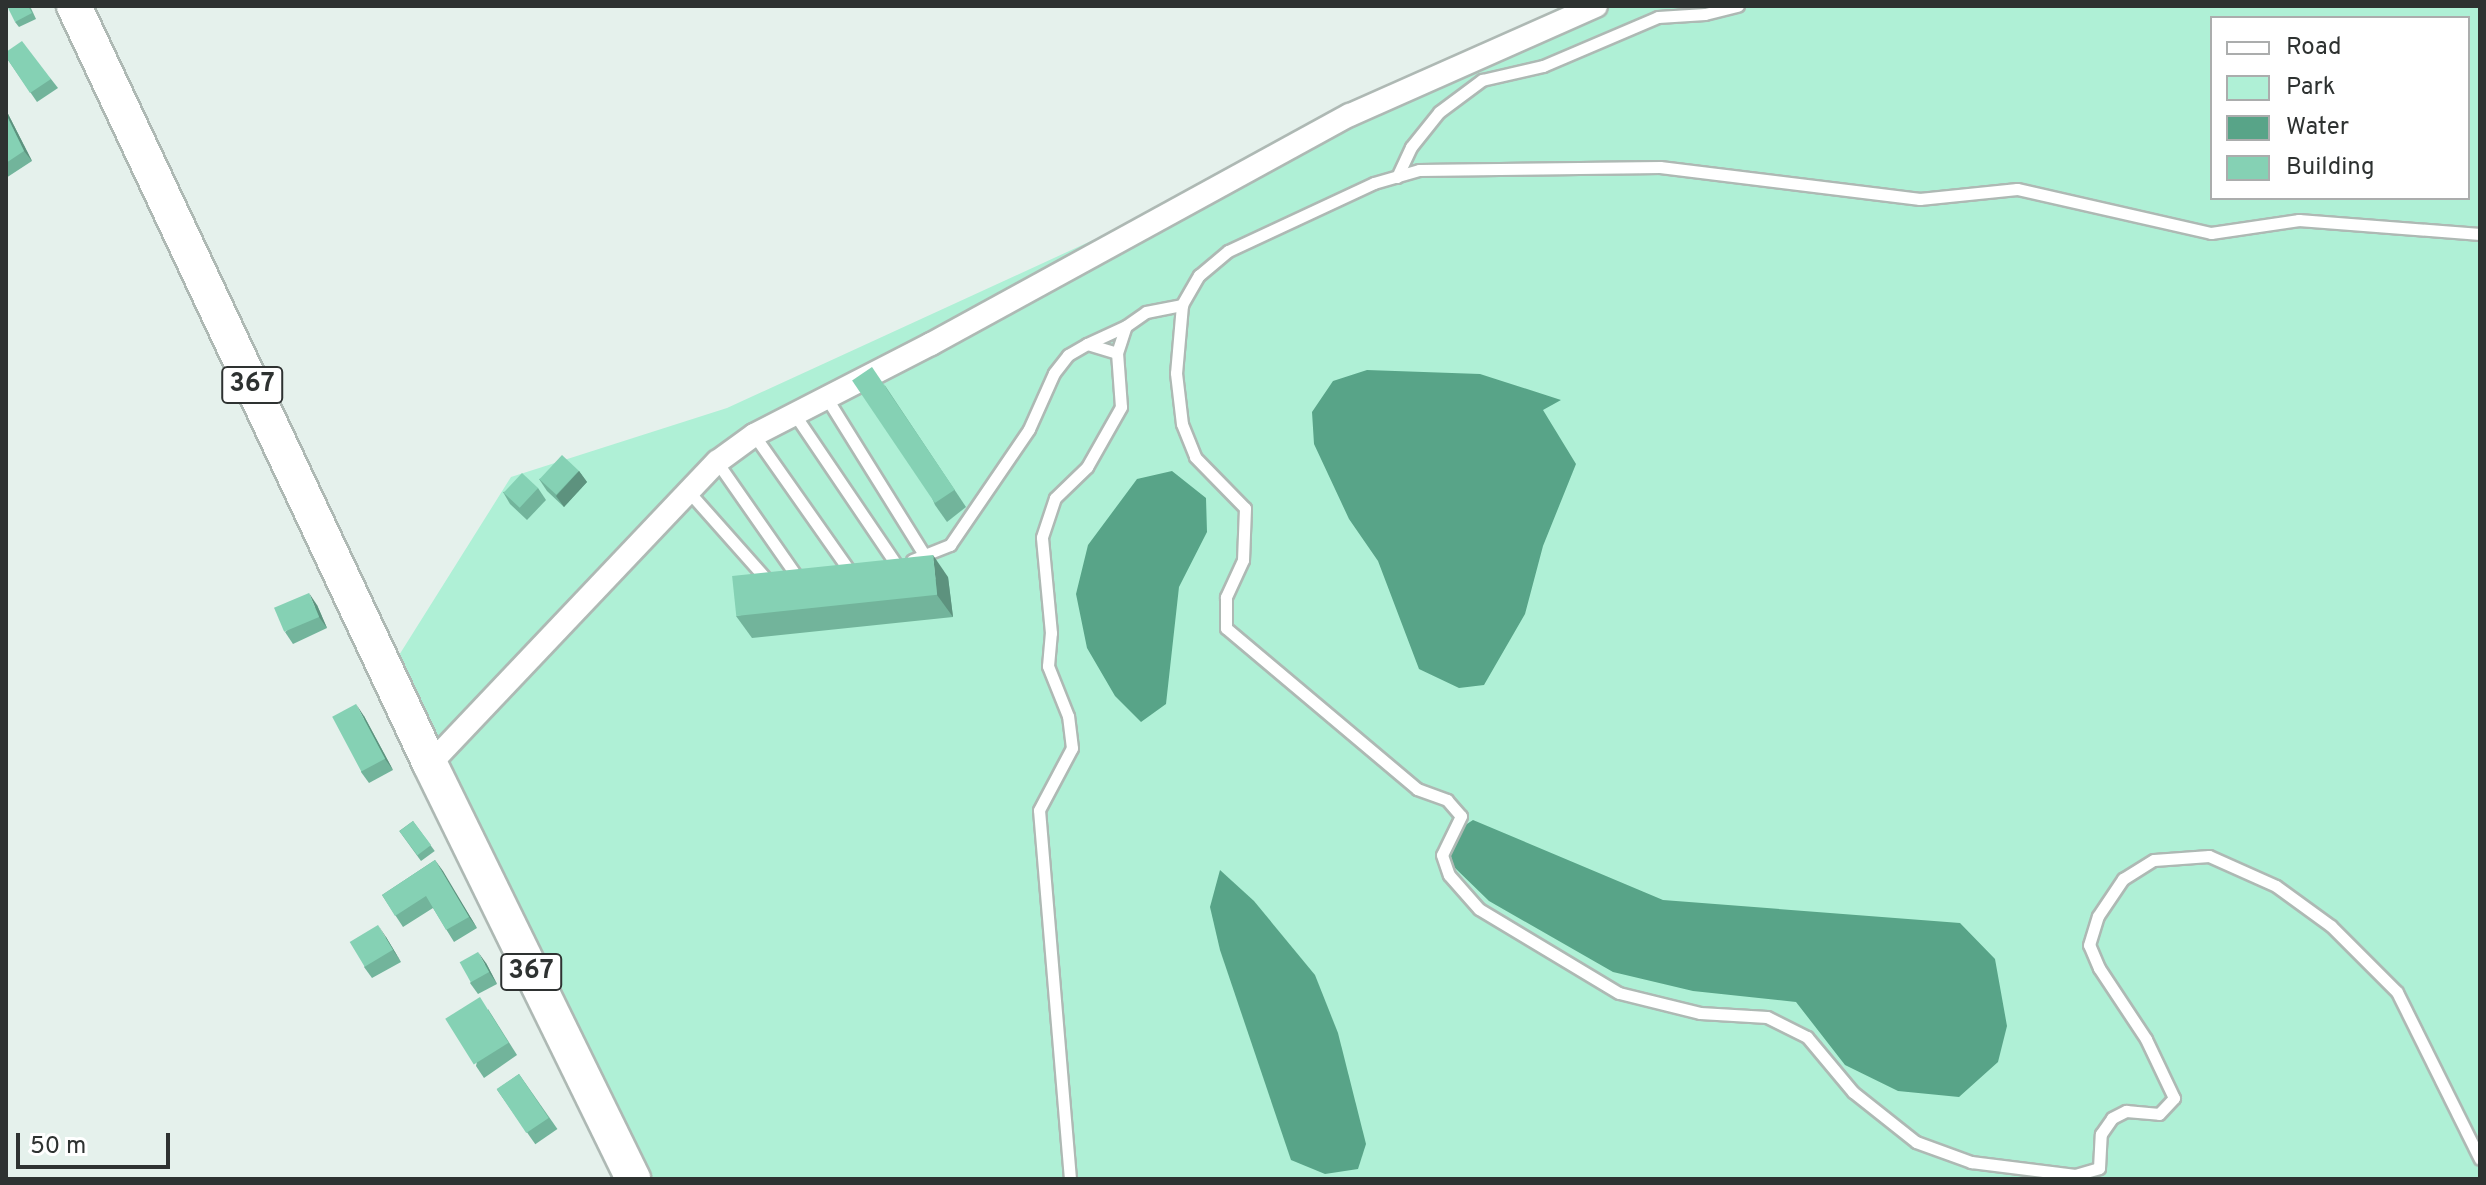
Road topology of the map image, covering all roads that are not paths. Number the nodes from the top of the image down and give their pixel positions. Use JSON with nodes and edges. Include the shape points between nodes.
{"nodes":[{"id":1,"x":74,"y":6,"type":"edge"},
{"id":2,"x":1596,"y":6,"type":"edge"},
{"id":3,"x":1738,"y":6,"type":"edge"},
{"id":4,"x":1397,"y":177,"type":"junction"},
{"id":5,"x":2480,"y":234,"type":"edge"},
{"id":6,"x":1182,"y":305,"type":"junction"},
{"id":7,"x":1126,"y":326,"type":"junction"},
{"id":8,"x":1087,"y":344,"type":"junction"},
{"id":9,"x":1117,"y":353,"type":"junction"},
{"id":10,"x":825,"y":396,"type":"junction"},
{"id":11,"x":793,"y":412,"type":"junction"},
{"id":12,"x":754,"y":435,"type":"junction"},
{"id":13,"x":717,"y":462,"type":"junction"},
{"id":14,"x":689,"y":492,"type":"junction"},
{"id":15,"x":925,"y":556,"type":"junction"},
{"id":16,"x":835,"y":571,"type":"edge"},
{"id":17,"x":809,"y":573,"type":"edge"},
{"id":18,"x":795,"y":574,"type":"junction"},
{"id":19,"x":430,"y":764,"type":"junction"},
{"id":20,"x":2480,"y":1159,"type":"edge"},
{"id":21,"x":633,"y":1179,"type":"edge"},
{"id":22,"x":1070,"y":1179,"type":"edge"}],
"edges":[{"from":1,"to":19,"type":"main road","number":"367"},
{"from":2,"to":10,"type":"street","via":[[1350,115],[931,344]]},
{"from":3,"to":4,"type":"lane","via":[[1658,17],[1543,66],[1482,80],[1439,112],[1411,147]]},
{"from":4,"to":5,"type":"lane","via":[[1419,170],[1660,167],[1920,199],[2017,189],[2211,233],[2299,220]]},
{"from":4,"to":6,"type":"lane","via":[[1228,251],[1199,275]]},
{"from":6,"to":7,"type":"lane","via":[[1146,312]]},
{"from":6,"to":20,"type":"lane","via":[[1176,373],[1182,424],[1195,457],[1245,508],[1243,560],[1226,597],[1226,628],[1417,789],[1447,800],[1461,816],[1442,855],[1449,875],[1479,909],[1619,993],[1700,1013],[1767,1017],[1807,1037],[1853,1092],[1916,1142],[1971,1162],[2075,1175],[2099,1168],[2101,1134],[2112,1118],[2126,1111],[2159,1114],[2174,1098],[2146,1039],[2089,945],[2098,916],[2123,879],[2154,860],[2209,856],[2276,886],[2331,926],[2397,992]]},
{"from":7,"to":8,"type":"lane"},
{"from":7,"to":9,"type":"lane"},
{"from":8,"to":9,"type":"lane"},
{"from":8,"to":15,"type":"lane","via":[[1068,355],[1054,373],[1029,429],[950,545]]},
{"from":9,"to":22,"type":"lane","via":[[1121,407],[1087,467],[1055,498],[1042,537],[1051,633],[1048,666],[1068,716],[1072,748],[1039,810]]},
{"from":10,"to":11,"type":"street"},
{"from":10,"to":15,"type":"lane"},
{"from":11,"to":12,"type":"street"},
{"from":11,"to":15,"type":"lane","via":[[890,565]]},
{"from":12,"to":13,"type":"street"},
{"from":12,"to":16,"type":"lane","via":[[855,569]]},
{"from":13,"to":14,"type":"street"},
{"from":13,"to":18,"type":"lane"},
{"from":14,"to":18,"type":"lane","via":[[770,582]]},
{"from":14,"to":19,"type":"street"},
{"from":17,"to":18,"type":"lane"},
{"from":19,"to":21,"type":"main road","number":"367"}]}
